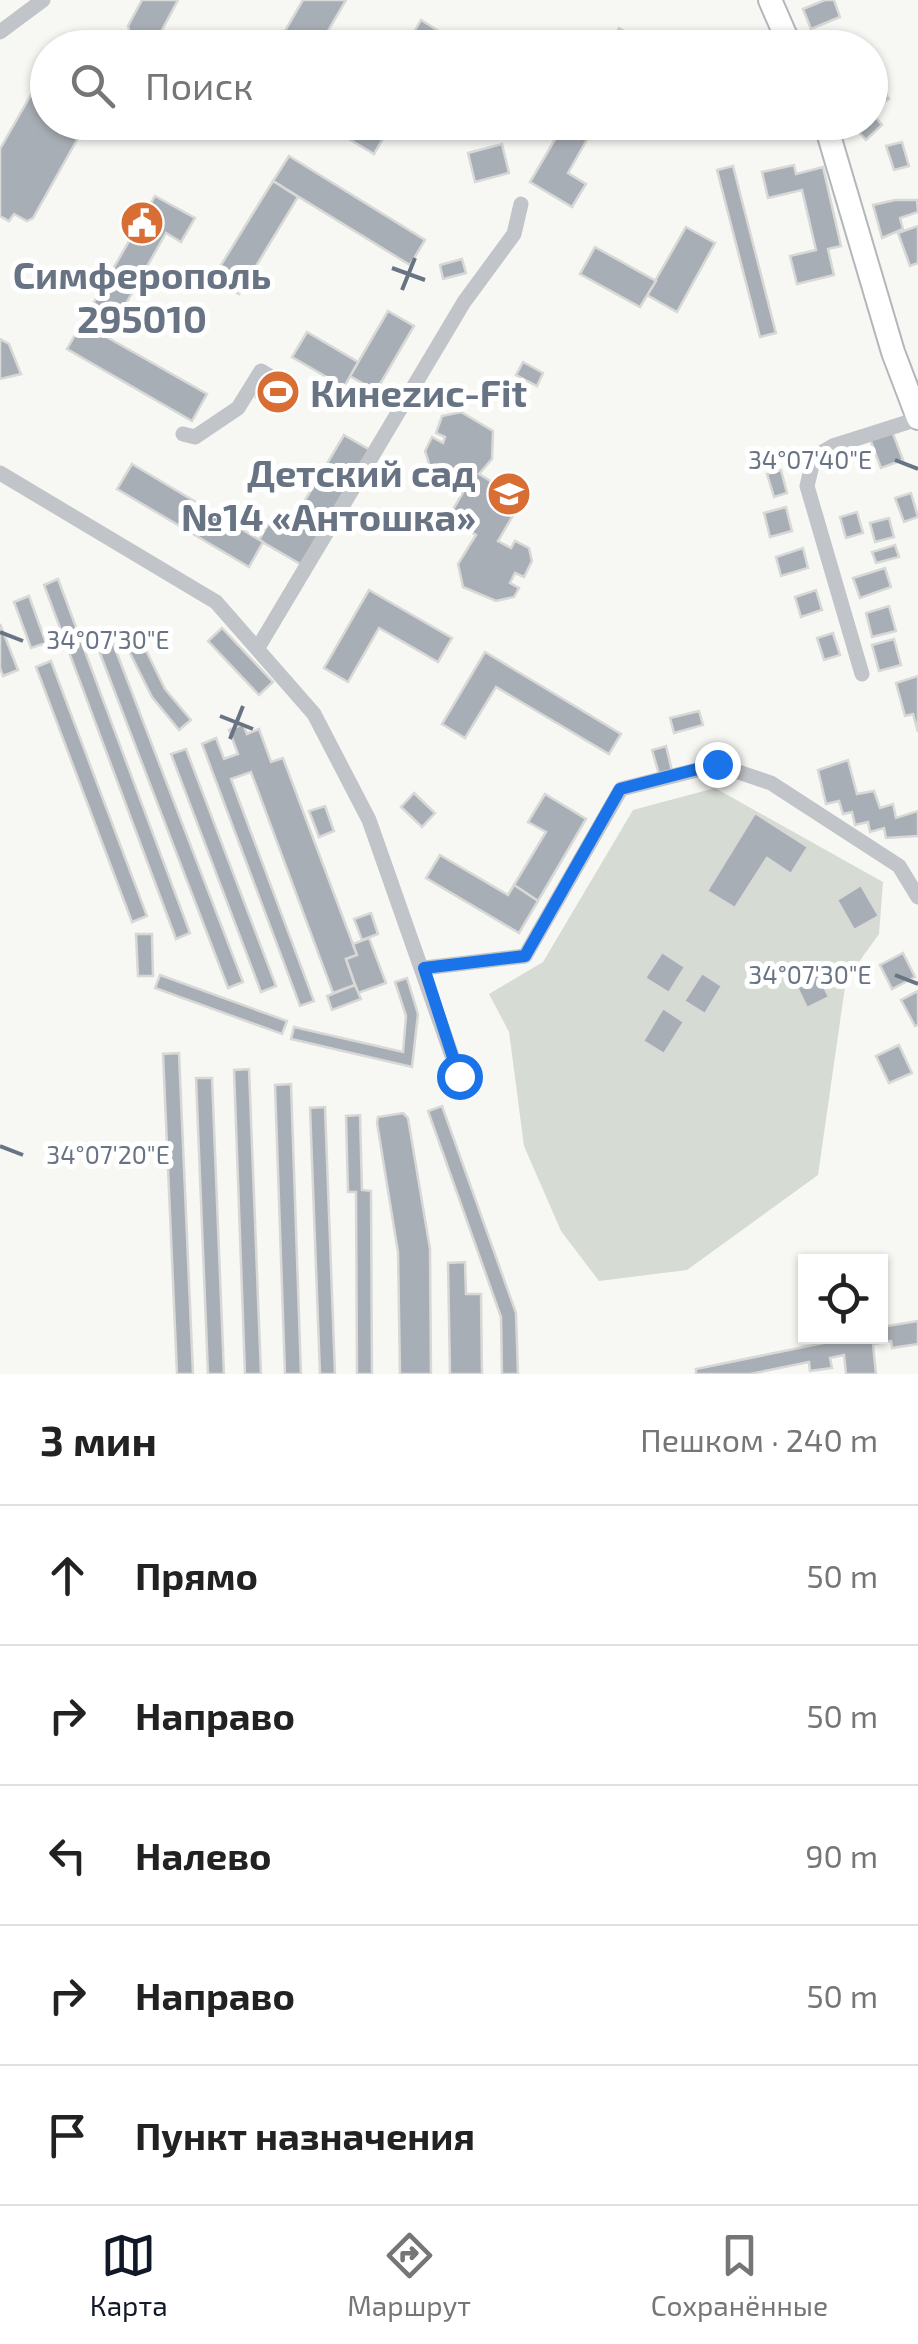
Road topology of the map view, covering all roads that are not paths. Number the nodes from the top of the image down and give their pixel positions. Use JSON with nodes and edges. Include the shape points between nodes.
{"nodes":[{"id":1,"x":43,"y":0,"type":"edge"},
{"id":2,"x":770,"y":0,"type":"edge"},
{"id":3,"x":783,"y":30,"type":"edge"},
{"id":4,"x":0,"y":32,"type":"edge"},
{"id":5,"x":830,"y":140,"type":"edge"},
{"id":6,"x":520,"y":204,"type":"dead end"},
{"id":7,"x":292,"y":390,"type":"dead end"},
{"id":8,"x":918,"y":418,"type":"edge"},
{"id":9,"x":184,"y":434,"type":"dead end"},
{"id":10,"x":0,"y":473,"type":"edge"},
{"id":11,"x":259,"y":646,"type":"junction"},
{"id":12,"x":862,"y":674,"type":"dead end"},
{"id":13,"x":918,"y":897,"type":"edge"},
{"id":14,"x":424,"y":968,"type":"junction"},
{"id":15,"x":459,"y":1076,"type":"dead end"}],
"edges":[{"from":1,"to":4,"type":"street"},
{"from":2,"to":3,"type":"street"},
{"from":5,"to":8,"type":"street"},
{"from":6,"to":11,"type":"street","via":[[514,234],[464,302]]},
{"from":7,"to":9,"type":"street","via":[[261,371],[238,408],[195,437]]},
{"from":8,"to":12,"type":"street","via":[[832,446],[814,457],[806,486]]},
{"from":10,"to":11,"type":"street","via":[[216,602]]},
{"from":11,"to":14,"type":"street","via":[[314,714],[362,806]]},
{"from":13,"to":14,"type":"street","via":[[899,866],[771,783],[717,764],[620,789],[525,956]]},
{"from":14,"to":15,"type":"street"}]}
